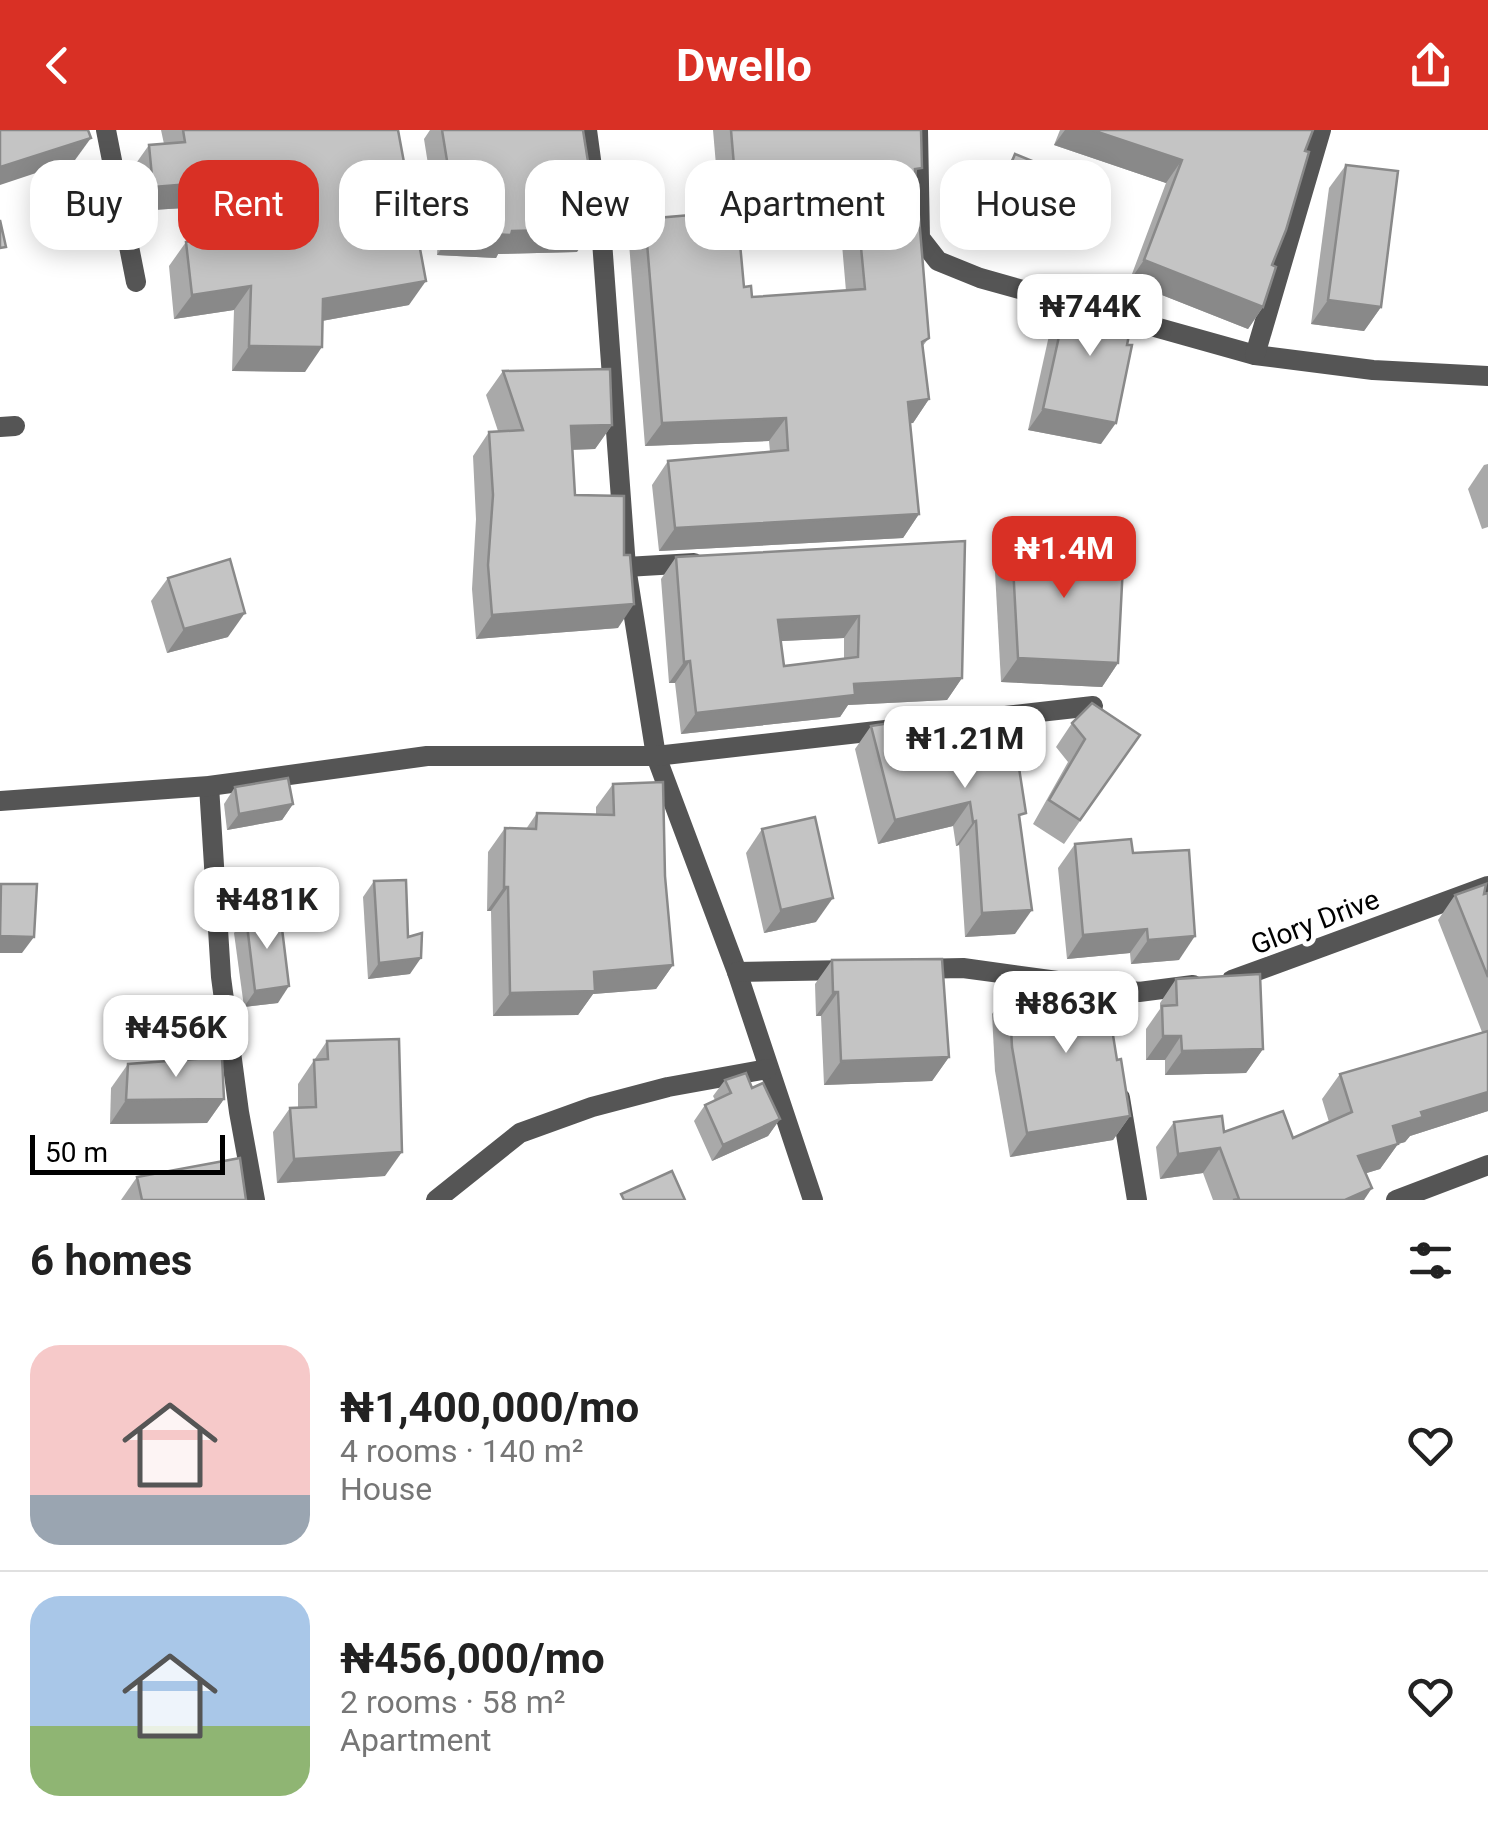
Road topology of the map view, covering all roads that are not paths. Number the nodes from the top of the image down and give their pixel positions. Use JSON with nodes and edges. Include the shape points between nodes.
{"nodes":[{"id":1,"x":106,"y":130,"type":"edge"},
{"id":2,"x":586,"y":130,"type":"edge"},
{"id":3,"x":918,"y":130,"type":"edge"},
{"id":4,"x":1321,"y":130,"type":"edge"},
{"id":5,"x":136,"y":282,"type":"dead end"},
{"id":6,"x":1254,"y":355,"type":"junction"},
{"id":7,"x":1488,"y":376,"type":"edge"},
{"id":8,"x":706,"y":563,"type":"edge"},
{"id":9,"x":626,"y":567,"type":"junction"},
{"id":10,"x":1092,"y":706,"type":"edge"},
{"id":11,"x":974,"y":720,"type":"edge"},
{"id":12,"x":914,"y":727,"type":"edge"},
{"id":13,"x":656,"y":756,"type":"junction"},
{"id":14,"x":210,"y":786,"type":"junction"},
{"id":15,"x":0,"y":801,"type":"edge"},
{"id":16,"x":1488,"y":886,"type":"edge"},
{"id":17,"x":738,"y":972,"type":"junction"},
{"id":18,"x":768,"y":1069,"type":"junction"},
{"id":19,"x":1118,"y":1084,"type":"edge"},
{"id":20,"x":1488,"y":1165,"type":"edge"},
{"id":21,"x":255,"y":1200,"type":"edge"},
{"id":22,"x":436,"y":1200,"type":"edge"},
{"id":23,"x":813,"y":1200,"type":"edge"},
{"id":24,"x":1137,"y":1200,"type":"edge"},
{"id":25,"x":1396,"y":1200,"type":"edge"}],
"edges":[{"from":1,"to":5,"type":"street"},
{"from":2,"to":9,"type":"street","via":[[602,241]]},
{"from":3,"to":6,"type":"street","via":[[920,238],[938,261]]},
{"from":4,"to":6,"type":"street"},
{"from":6,"to":7,"type":"street"},
{"from":8,"to":9,"type":"street"},
{"from":9,"to":13,"type":"street"},
{"from":10,"to":11,"type":"street"},
{"from":12,"to":13,"type":"street"},
{"from":13,"to":14,"type":"street","via":[[427,756]]},
{"from":13,"to":17,"type":"street"},
{"from":14,"to":15,"type":"street"},
{"from":14,"to":21,"type":"street","via":[[221,977]]},
{"from":16,"to":17,"type":"street","name":"Glory Drive","via":[[1243,979],[1103,997],[963,968]]},
{"from":17,"to":18,"type":"street"},
{"from":18,"to":22,"type":"street","via":[[668,1088],[520,1133]]},
{"from":18,"to":23,"type":"street"},
{"from":19,"to":24,"type":"street"},
{"from":20,"to":25,"type":"street"}]}
